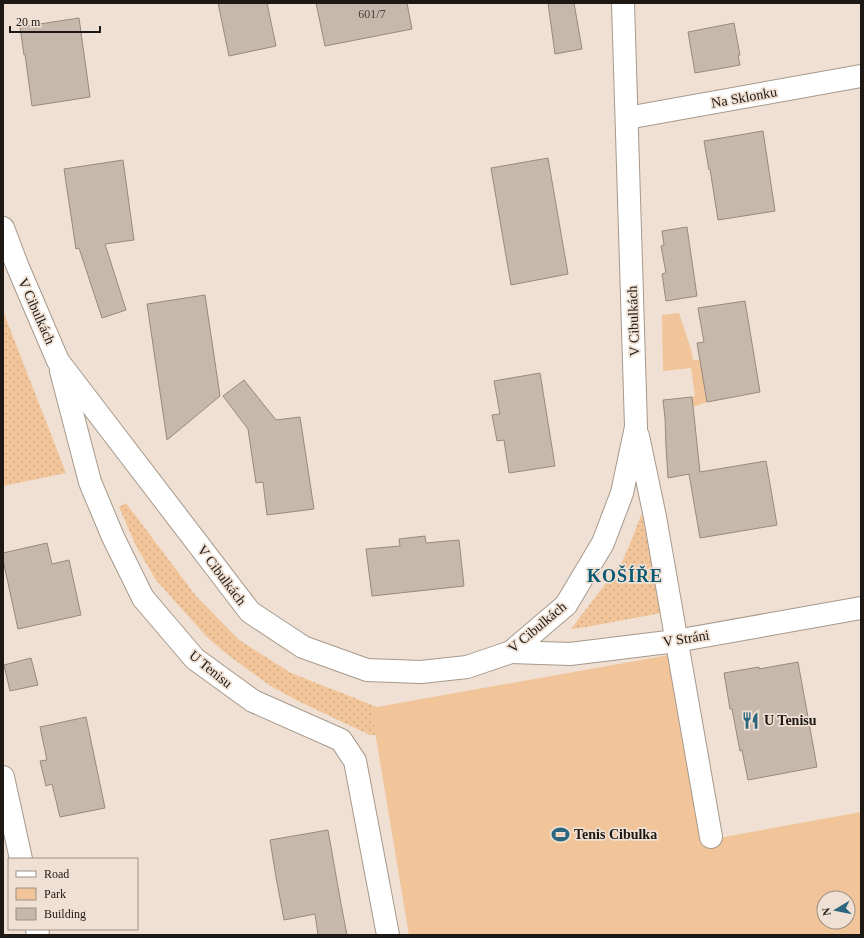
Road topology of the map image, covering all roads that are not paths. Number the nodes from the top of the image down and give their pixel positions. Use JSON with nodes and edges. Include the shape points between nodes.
{"nodes":[{"id":1,"x":623,"y":3,"type":"edge"},
{"id":2,"x":861,"y":76,"type":"edge"},
{"id":3,"x":627,"y":118,"type":"junction"},
{"id":4,"x":3,"y":228,"type":"edge"},
{"id":5,"x":58,"y":361,"type":"junction"},
{"id":6,"x":636,"y":427,"type":"junction"},
{"id":7,"x":861,"y":608,"type":"edge"},
{"id":8,"x":676,"y":641,"type":"junction"},
{"id":9,"x":510,"y":652,"type":"junction"},
{"id":10,"x":3,"y":777,"type":"edge"},
{"id":11,"x":711,"y":837,"type":"dead end"},
{"id":12,"x":21,"y":858,"type":"edge"},
{"id":13,"x":388,"y":935,"type":"edge"}],
"edges":[{"from":1,"to":3,"type":"street","name":"V Cibulkách"},
{"from":2,"to":3,"type":"street","name":"Na Sklonku"},
{"from":3,"to":6,"type":"street","name":"V Cibulkách"},
{"from":4,"to":5,"type":"street","name":"V Cibulkách"},
{"from":5,"to":9,"type":"street","name":"V Cibulkách","via":[[250,612],[303,647],[367,670],[421,672],[467,667]]},
{"from":5,"to":13,"type":"street","name":"U Tenisu","via":[[90,482],[143,598],[194,659],[253,701],[341,740],[355,761]]},
{"from":6,"to":8,"type":"street","via":[[655,517]]},
{"from":6,"to":9,"type":"street","name":"V Cibulkách","via":[[622,492],[603,543],[566,605]]},
{"from":7,"to":8,"type":"street","name":"V Stráni"},
{"from":8,"to":9,"type":"street","name":"V Stráni","via":[[570,654]]},
{"from":8,"to":11,"type":"street"},
{"from":10,"to":12,"type":"street"}]}
